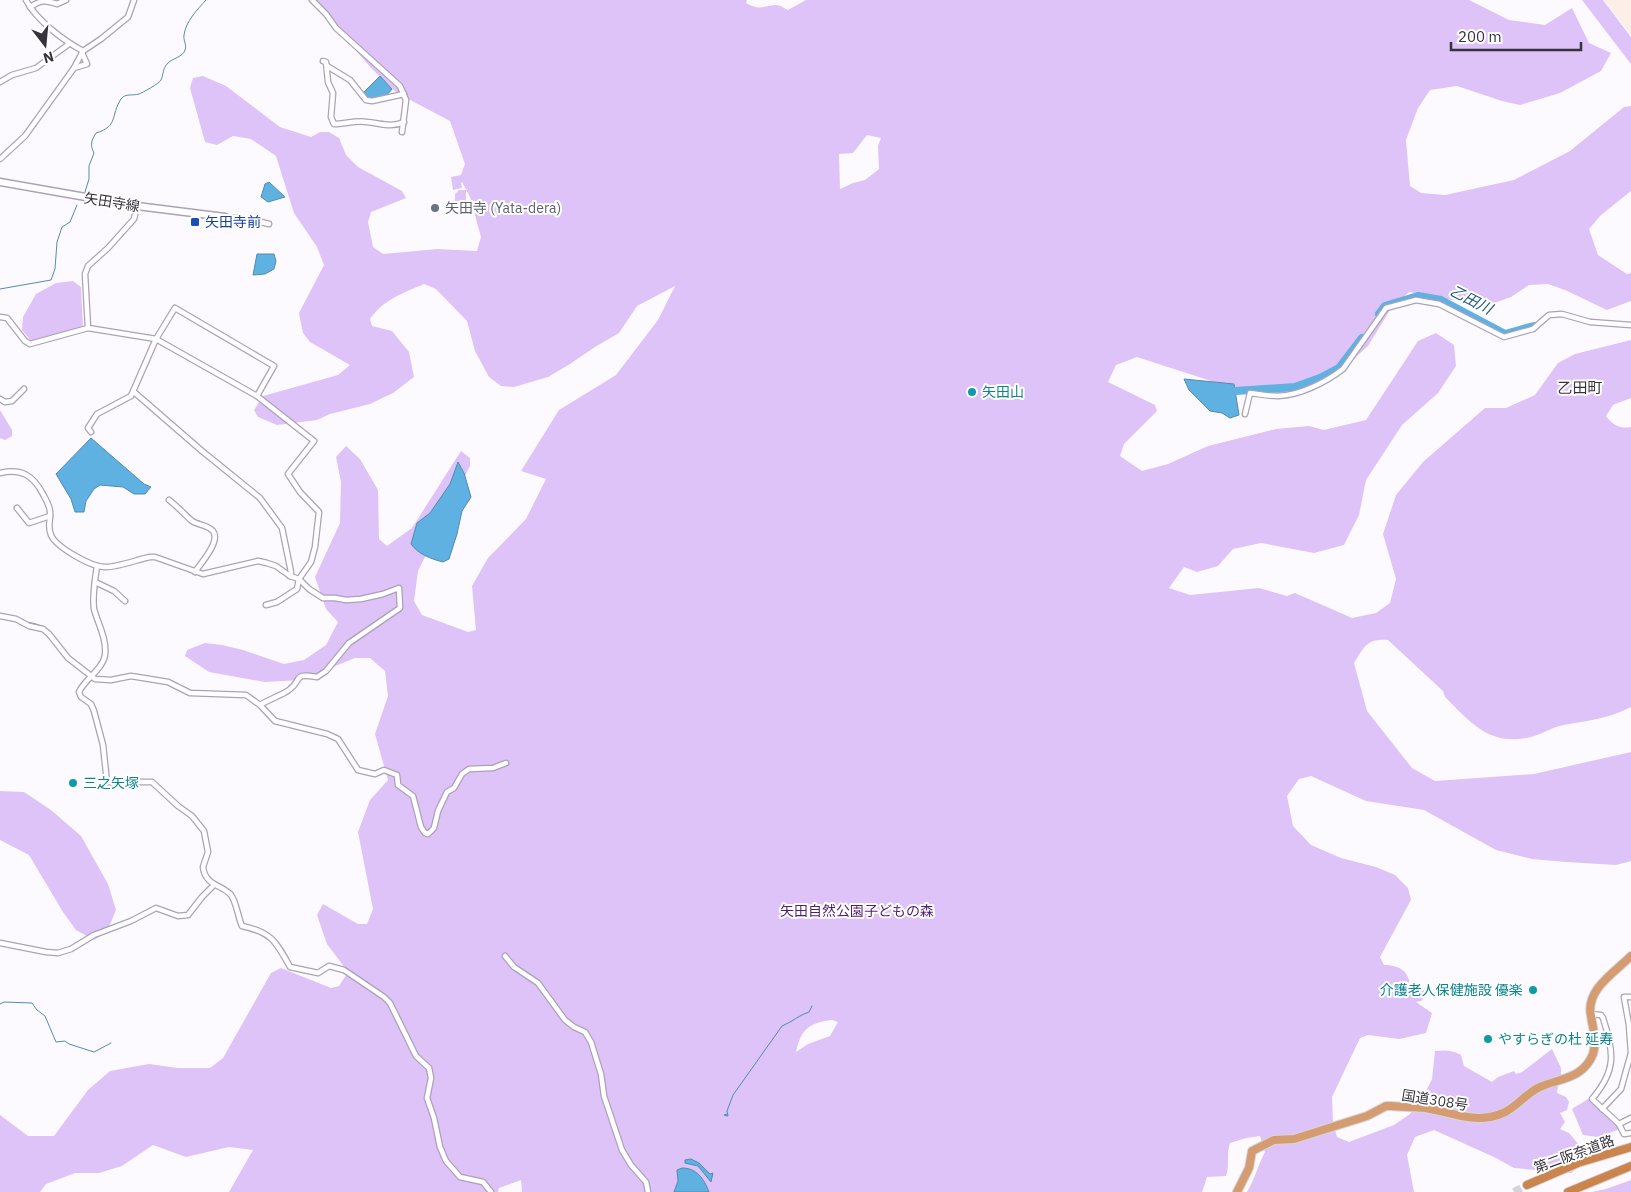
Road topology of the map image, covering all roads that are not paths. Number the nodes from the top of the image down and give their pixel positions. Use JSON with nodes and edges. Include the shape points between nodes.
{"nodes":[{"id":1,"x":26,"y":0,"type":"edge"},
{"id":2,"x":66,"y":0,"type":"edge"},
{"id":3,"x":134,"y":0,"type":"edge"},
{"id":4,"x":312,"y":0,"type":"edge"},
{"id":5,"x":30,"y":7,"type":"junction"},
{"id":6,"x":69,"y":44,"type":"junction"},
{"id":7,"x":83,"y":52,"type":"junction"},
{"id":8,"x":323,"y":61,"type":"dead end"},
{"id":9,"x":327,"y":66,"type":"junction"},
{"id":10,"x":74,"y":68,"type":"junction"},
{"id":11,"x":0,"y":82,"type":"edge"},
{"id":12,"x":404,"y":94,"type":"junction"},
{"id":13,"x":404,"y":122,"type":"junction"},
{"id":14,"x":402,"y":132,"type":"dead end"},
{"id":15,"x":0,"y":159,"type":"edge"},
{"id":16,"x":0,"y":182,"type":"edge"},
{"id":17,"x":137,"y":206,"type":"junction"},
{"id":18,"x":225,"y":217,"type":"joint"},
{"id":19,"x":269,"y":224,"type":"dead end"},
{"id":20,"x":0,"y":316,"type":"edge"},
{"id":21,"x":1631,"y":325,"type":"edge"},
{"id":22,"x":88,"y":328,"type":"junction"},
{"id":23,"x":156,"y":339,"type":"junction"},
{"id":24,"x":24,"y":388,"type":"dead end"},
{"id":25,"x":134,"y":392,"type":"junction"},
{"id":26,"x":257,"y":396,"type":"junction"},
{"id":27,"x":0,"y":399,"type":"edge"},
{"id":28,"x":1245,"y":414,"type":"dead end"},
{"id":29,"x":91,"y":432,"type":"dead end"},
{"id":30,"x":0,"y":473,"type":"edge"},
{"id":31,"x":169,"y":500,"type":"dead end"},
{"id":32,"x":17,"y":508,"type":"dead end"},
{"id":33,"x":50,"y":516,"type":"junction"},
{"id":34,"x":97,"y":566,"type":"junction"},
{"id":35,"x":194,"y":572,"type":"junction"},
{"id":36,"x":290,"y":576,"type":"junction"},
{"id":37,"x":299,"y":579,"type":"junction"},
{"id":38,"x":95,"y":582,"type":"junction"},
{"id":39,"x":125,"y":601,"type":"dead end"},
{"id":40,"x":266,"y":605,"type":"dead end"},
{"id":41,"x":0,"y":616,"type":"edge"},
{"id":42,"x":92,"y":678,"type":"junction"},
{"id":43,"x":260,"y":705,"type":"junction"},
{"id":44,"x":506,"y":763,"type":"dead end"},
{"id":45,"x":214,"y":885,"type":"junction"},
{"id":46,"x":0,"y":943,"type":"edge"},
{"id":47,"x":505,"y":956,"type":"dead end"},
{"id":48,"x":1631,"y":956,"type":"edge"},
{"id":49,"x":1631,"y":997,"type":"edge"},
{"id":50,"x":1590,"y":1014,"type":"junction"},
{"id":51,"x":1631,"y":1053,"type":"edge"},
{"id":52,"x":1602,"y":1109,"type":"junction"},
{"id":53,"x":1631,"y":1118,"type":"edge"},
{"id":54,"x":1619,"y":1124,"type":"junction"},
{"id":55,"x":1631,"y":1133,"type":"edge"},
{"id":56,"x":1631,"y":1147,"type":"edge"},
{"id":57,"x":1631,"y":1166,"type":"edge"},
{"id":58,"x":1527,"y":1185,"type":"tunnel mouth"},
{"id":59,"x":491,"y":1192,"type":"edge"},
{"id":60,"x":648,"y":1192,"type":"edge"},
{"id":61,"x":1237,"y":1192,"type":"edge"},
{"id":62,"x":1568,"y":1192,"type":"edge"}],
"edges":[{"from":1,"to":5,"type":"street"},
{"from":2,"to":5,"type":"street","via":[[57,4],[50,0],[41,1]]},
{"from":3,"to":7,"type":"street","via":[[126,19]]},
{"from":4,"to":12,"type":"street","via":[[336,28],[400,86]]},
{"from":5,"to":6,"type":"street"},
{"from":6,"to":7,"type":"street"},
{"from":6,"to":11,"type":"street","via":[[36,68]]},
{"from":7,"to":10,"type":"street"},
{"from":7,"to":10,"type":"street","via":[[87,64]]},
{"from":8,"to":9,"type":"street"},
{"from":9,"to":12,"type":"street","via":[[350,80],[366,100]]},
{"from":9,"to":13,"type":"street","via":[[333,93],[331,116],[334,124],[366,121],[396,125]]},
{"from":10,"to":15,"type":"street","via":[[25,136]]},
{"from":12,"to":13,"type":"street"},
{"from":13,"to":14,"type":"street"},
{"from":16,"to":17,"type":"main road","name":"矢田寺線"},
{"from":17,"to":18,"type":"main road","name":"矢田寺線"},
{"from":17,"to":22,"type":"street","via":[[134,218],[88,266]]},
{"from":18,"to":19,"type":"street"},
{"from":20,"to":22,"type":"street","via":[[7,318],[30,344]]},
{"from":21,"to":28,"type":"street","via":[[1590,322],[1562,314],[1549,315],[1534,329],[1504,337],[1439,304],[1416,300],[1386,308],[1343,368],[1333,376],[1300,392],[1277,396],[1250,392]]},
{"from":22,"to":23,"type":"street"},
{"from":23,"to":25,"type":"street"},
{"from":23,"to":26,"type":"street"},
{"from":23,"to":26,"type":"street","via":[[175,308],[274,366]]},
{"from":24,"to":27,"type":"street","via":[[12,401]]},
{"from":25,"to":29,"type":"street","via":[[97,414],[88,428]]},
{"from":25,"to":36,"type":"street","via":[[260,498],[282,528]]},
{"from":26,"to":37,"type":"street","via":[[314,441],[288,474],[319,512],[311,562]]},
{"from":30,"to":33,"type":"street","via":[[18,471],[32,477],[46,500]]},
{"from":31,"to":35,"type":"street","via":[[192,521],[208,527],[214,534],[213,545]]},
{"from":32,"to":33,"type":"street","via":[[29,523]]},
{"from":33,"to":34,"type":"street","via":[[50,532],[56,542]]},
{"from":34,"to":35,"type":"street","via":[[113,567],[150,557]]},
{"from":34,"to":38,"type":"street"},
{"from":35,"to":36,"type":"street","via":[[207,573],[262,561]]},
{"from":36,"to":37,"type":"street"},
{"from":37,"to":40,"type":"street","via":[[297,589]]},
{"from":37,"to":43,"type":"street","via":[[323,598],[361,599],[399,588],[400,608],[349,644],[326,672],[318,677],[299,677],[289,690]]},
{"from":38,"to":39,"type":"street","via":[[114,591]]},
{"from":38,"to":42,"type":"street","via":[[94,607],[102,629],[105,657]]},
{"from":41,"to":42,"type":"street","via":[[40,627],[68,658]]},
{"from":42,"to":43,"type":"street","via":[[111,680],[131,676],[158,680],[190,693],[246,695]]},
{"from":42,"to":45,"type":"street","via":[[79,692],[93,707],[103,745],[107,782],[152,782],[192,816],[205,833],[208,852],[203,871]]},
{"from":43,"to":44,"type":"street","via":[[275,721],[338,739],[358,770],[376,774],[384,770],[397,775],[398,785],[413,796],[421,827],[428,834],[434,828],[447,792],[454,788],[462,774],[469,769],[493,768]]},
{"from":45,"to":46,"type":"street","via":[[188,915],[178,916],[156,908],[65,951],[46,952]]},
{"from":45,"to":59,"type":"street","via":[[232,895],[242,926],[260,930],[270,937],[290,966],[318,973],[329,966],[344,970],[384,996],[396,1013],[416,1056],[430,1068],[427,1098],[446,1161],[460,1177],[483,1182]]},
{"from":47,"to":60,"type":"street","via":[[538,983],[565,1020],[584,1032],[591,1042],[622,1150],[646,1182]]},
{"from":48,"to":50,"type":"highway","name":"国道308号","via":[[1596,990]]},
{"from":49,"to":51,"type":"street","via":[[1624,997]]},
{"from":50,"to":52,"type":"street","via":[[1603,1018],[1611,1054],[1608,1076],[1592,1099]]},
{"from":50,"to":61,"type":"highway","name":"国道308号","via":[[1595,1040],[1587,1064],[1567,1079],[1536,1089],[1505,1112],[1470,1118],[1425,1108],[1386,1106],[1366,1116],[1294,1139],[1274,1140],[1256,1148]]},
{"from":51,"to":52,"type":"street","via":[[1621,1089]]},
{"from":52,"to":54,"type":"street"},
{"from":53,"to":54,"type":"street"},
{"from":54,"to":55,"type":"street","via":[[1624,1134]]},
{"from":56,"to":58,"type":"highway","name":"第二阪奈道路","via":[[1578,1163]]},
{"from":57,"to":62,"type":"highway"}]}
